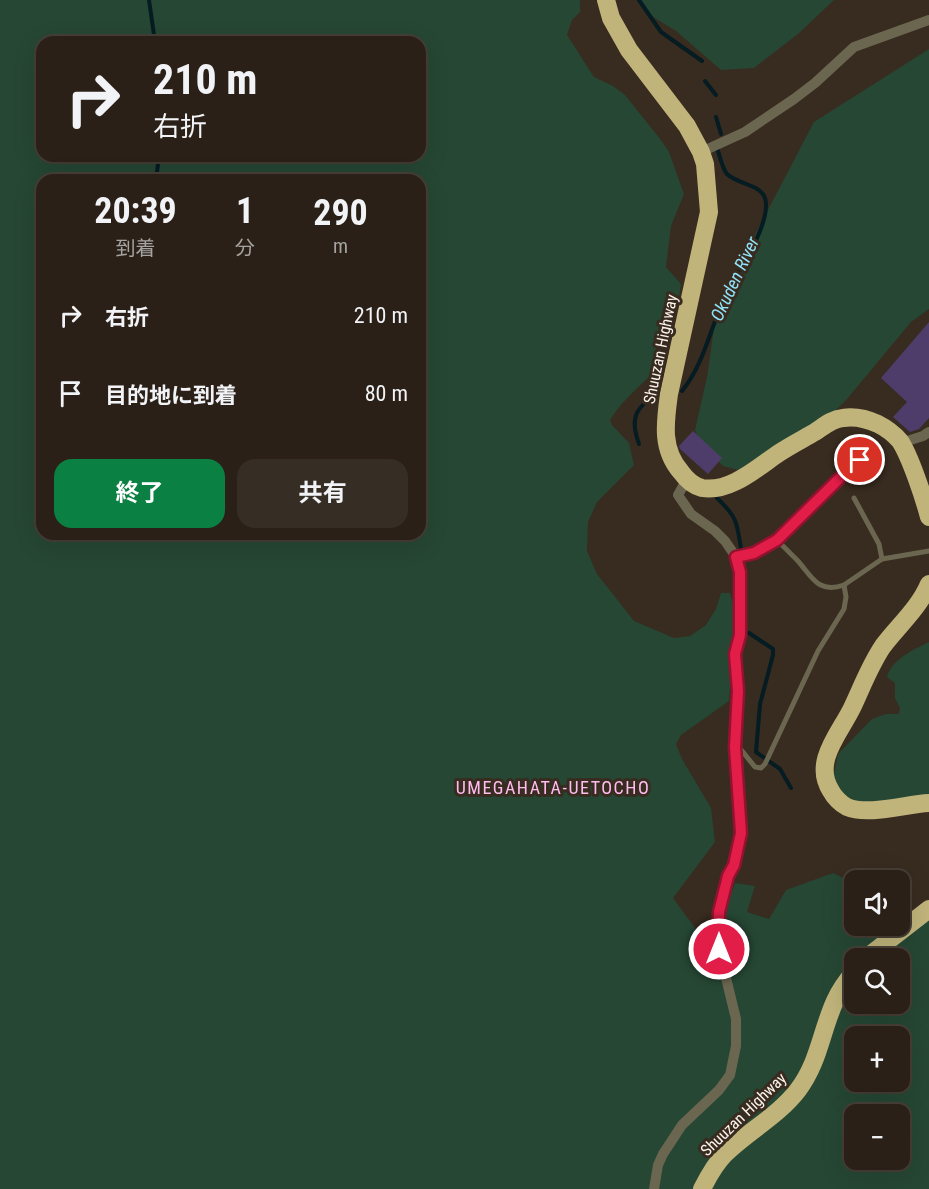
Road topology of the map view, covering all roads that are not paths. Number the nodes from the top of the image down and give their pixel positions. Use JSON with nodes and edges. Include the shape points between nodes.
{"nodes":[{"id":1,"x":606,"y":0,"type":"edge"},
{"id":2,"x":929,"y":20,"type":"edge"},
{"id":3,"x":701,"y":152,"type":"junction"},
{"id":4,"x":929,"y":432,"type":"edge"},
{"id":5,"x":901,"y":443,"type":"junction"},
{"id":6,"x":870,"y":453,"type":"dead end"},
{"id":7,"x":687,"y":479,"type":"junction"},
{"id":8,"x":854,"y":498,"type":"dead end"},
{"id":9,"x":929,"y":517,"type":"edge"},
{"id":10,"x":777,"y":540,"type":"junction"},
{"id":11,"x":929,"y":551,"type":"edge"},
{"id":12,"x":736,"y":557,"type":"junction"},
{"id":13,"x":882,"y":559,"type":"junction"},
{"id":14,"x":929,"y":584,"type":"edge"},
{"id":15,"x":844,"y":585,"type":"junction"},
{"id":16,"x":735,"y":738,"type":"junction"},
{"id":17,"x":929,"y":803,"type":"edge"},
{"id":18,"x":929,"y":909,"type":"edge"},
{"id":19,"x":879,"y":948,"type":"edge"},
{"id":20,"x":844,"y":986,"type":"edge"},
{"id":21,"x":654,"y":1189,"type":"edge"},
{"id":22,"x":702,"y":1189,"type":"edge"}],
"edges":[{"from":1,"to":3,"type":"highway","name":"Shuuzan Highway","via":[[629,50],[687,126]]},
{"from":2,"to":3,"type":"street","via":[[854,47],[794,99],[745,132]]},
{"from":3,"to":7,"type":"highway","name":"Shuuzan Highway","via":[[709,212],[665,420],[668,451]]},
{"from":4,"to":5,"type":"street"},
{"from":5,"to":7,"type":"highway","via":[[869,419],[843,418],[733,482],[710,489],[699,488]]},
{"from":5,"to":9,"type":"highway"},
{"from":6,"to":10,"type":"street"},
{"from":7,"to":12,"type":"street","via":[[678,495],[683,505],[715,531]]},
{"from":8,"to":13,"type":"lane","via":[[879,544]]},
{"from":10,"to":12,"type":"street","via":[[754,553]]},
{"from":10,"to":15,"type":"lane","via":[[813,580],[833,589]]},
{"from":11,"to":13,"type":"lane"},
{"from":12,"to":16,"type":"street","via":[[740,572],[740,635],[735,654]]},
{"from":13,"to":15,"type":"lane"},
{"from":14,"to":17,"type":"highway","via":[[883,645],[832,743],[825,768],[827,785],[847,807],[863,810]]},
{"from":15,"to":16,"type":"lane","via":[[844,609],[818,651],[765,764],[760,768],[751,764]]},
{"from":16,"to":21,"type":"street","via":[[741,833],[719,912],[719,949],[736,1019],[734,1061],[719,1090],[670,1142],[658,1165]]},
{"from":18,"to":19,"type":"highway"},
{"from":20,"to":22,"type":"highway","name":"Shuuzan Highway","via":[[835,999],[819,1052],[797,1091],[723,1156]]}]}
